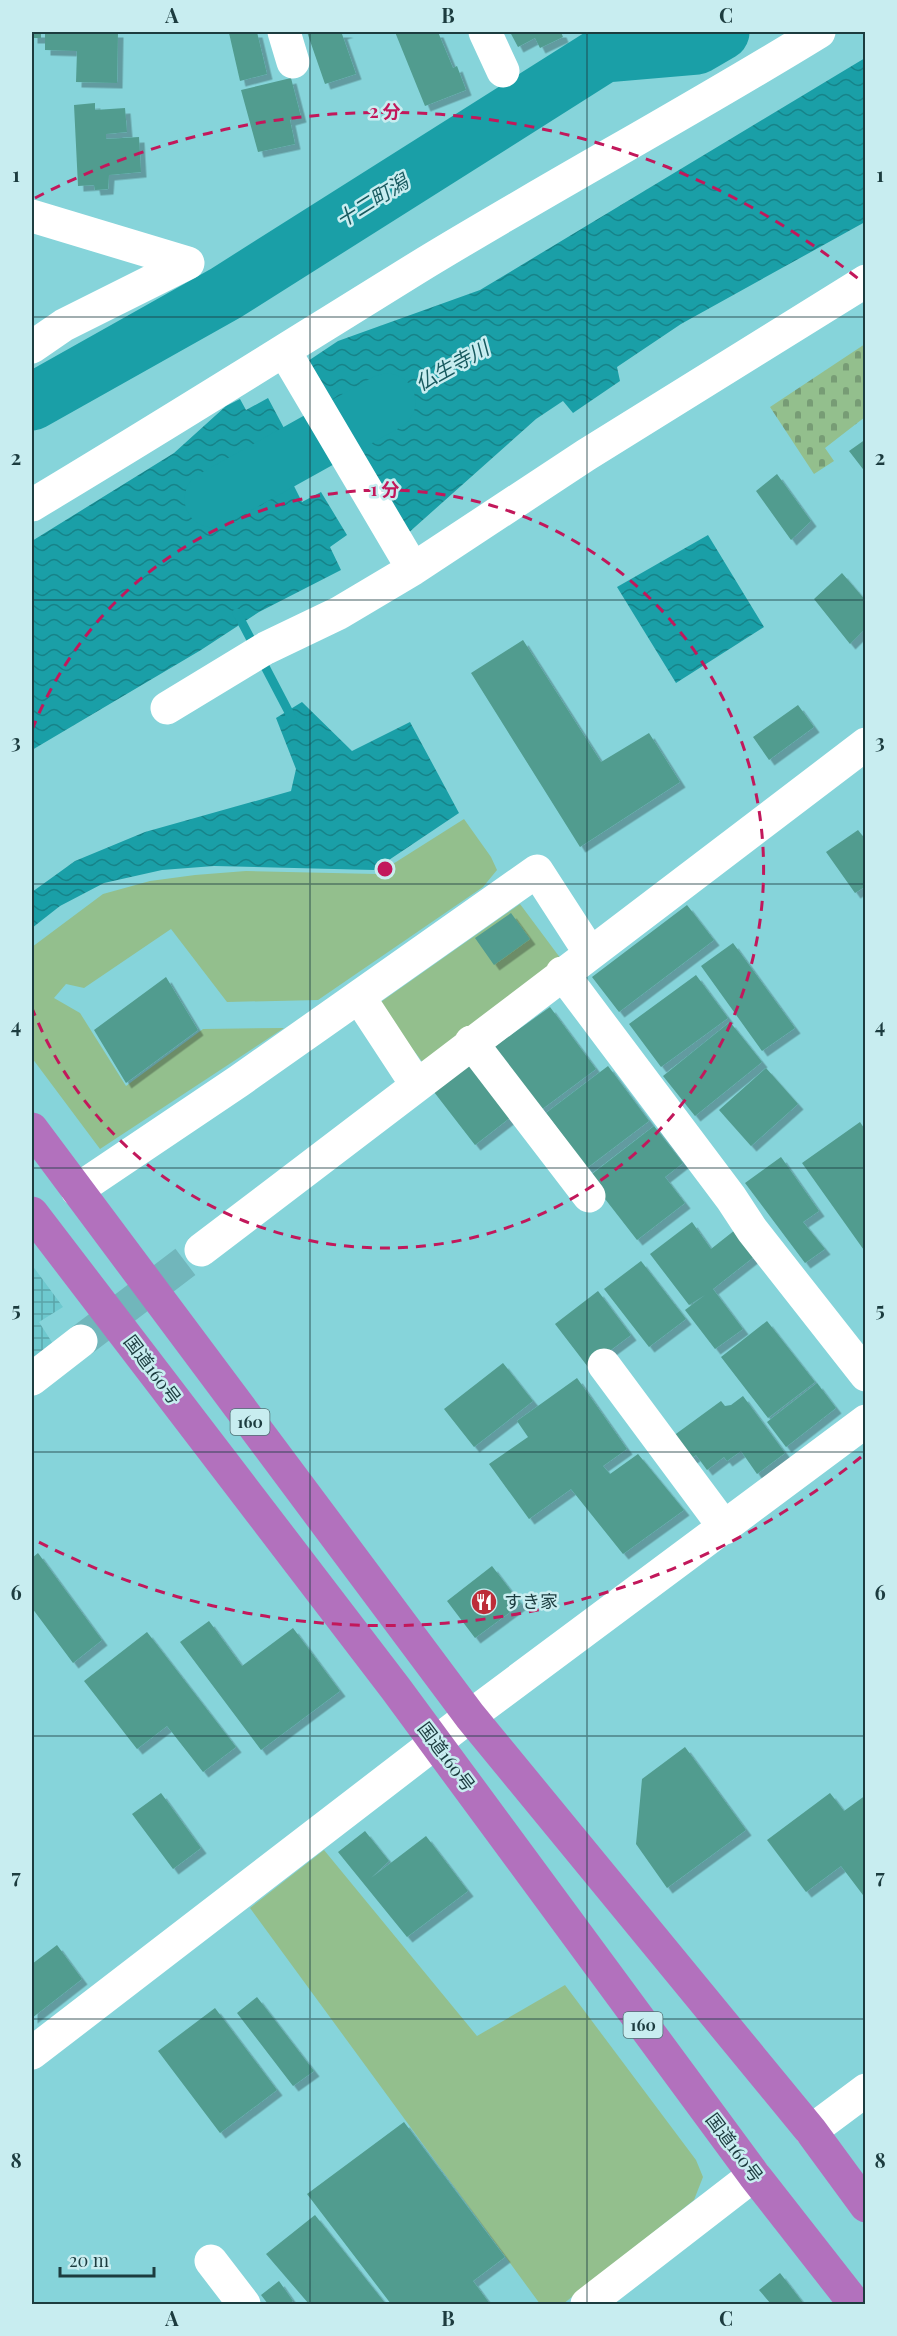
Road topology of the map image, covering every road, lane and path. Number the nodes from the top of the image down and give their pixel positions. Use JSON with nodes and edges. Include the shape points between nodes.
{"nodes":[{"id":1,"x":284,"y":32,"type":"edge"},
{"id":2,"x":485,"y":32,"type":"edge"},
{"id":3,"x":819,"y":32,"type":"edge"},
{"id":4,"x":293,"y":62,"type":"dead end"},
{"id":5,"x":503,"y":71,"type":"dead end"},
{"id":6,"x":32,"y":216,"type":"edge"},
{"id":7,"x":866,"y":281,"type":"edge"},
{"id":8,"x":32,"y":347,"type":"edge"},
{"id":9,"x":285,"y":352,"type":"junction"},
{"id":10,"x":32,"y":505,"type":"edge"},
{"id":11,"x":413,"y":569,"type":"junction"},
{"id":12,"x":167,"y":708,"type":"dead end"},
{"id":13,"x":866,"y":744,"type":"edge"},
{"id":14,"x":590,"y":952,"type":"junction"},
{"id":15,"x":562,"y":973,"type":"junction"},
{"id":16,"x":359,"y":997,"type":"junction"},
{"id":17,"x":471,"y":1042,"type":"junction"},
{"id":18,"x":416,"y":1084,"type":"junction"},
{"id":19,"x":32,"y":1129,"type":"edge"},
{"id":20,"x":77,"y":1190,"type":"junction"},
{"id":21,"x":589,"y":1196,"type":"dead end"},
{"id":22,"x":32,"y":1213,"type":"edge"},
{"id":23,"x":201,"y":1250,"type":"tunnel mouth"},
{"id":24,"x":81,"y":1341,"type":"tunnel mouth"},
{"id":25,"x":604,"y":1365,"type":"dead end"},
{"id":26,"x":866,"y":1375,"type":"edge"},
{"id":27,"x":32,"y":1379,"type":"edge"},
{"id":28,"x":866,"y":1421,"type":"edge"},
{"id":29,"x":725,"y":1528,"type":"junction"},
{"id":30,"x":470,"y":1716,"type":"junction"},
{"id":31,"x":435,"y":1742,"type":"junction"},
{"id":32,"x":32,"y":2053,"type":"edge"},
{"id":33,"x":866,"y":2090,"type":"edge"},
{"id":34,"x":811,"y":2131,"type":"junction"},
{"id":35,"x":754,"y":2175,"type":"junction"},
{"id":36,"x":866,"y":2206,"type":"edge"},
{"id":37,"x":211,"y":2261,"type":"dead end"},
{"id":38,"x":244,"y":2304,"type":"edge"},
{"id":39,"x":587,"y":2304,"type":"edge"},
{"id":40,"x":855,"y":2304,"type":"edge"}],
"edges":[{"from":1,"to":4,"type":"street"},
{"from":2,"to":5,"type":"street"},
{"from":3,"to":9,"type":"street","via":[[424,263]]},
{"from":6,"to":8,"type":"street","via":[[188,263],[64,325]]},
{"from":7,"to":11,"type":"street","via":[[596,448]]},
{"from":9,"to":10,"type":"street"},
{"from":9,"to":11,"type":"street"},
{"from":11,"to":12,"type":"street","via":[[339,613],[266,648]]},
{"from":13,"to":14,"type":"street"},
{"from":14,"to":15,"type":"street"},
{"from":14,"to":16,"type":"street","via":[[537,871]]},
{"from":15,"to":17,"type":"street"},
{"from":15,"to":26,"type":"street","via":[[752,1230]]},
{"from":16,"to":18,"type":"street"},
{"from":16,"to":20,"type":"street"},
{"from":17,"to":18,"type":"street"},
{"from":17,"to":21,"type":"street"},
{"from":18,"to":23,"type":"street"},
{"from":19,"to":20,"type":"highway","number":"160"},
{"from":20,"to":30,"type":"highway","number":"160"},
{"from":22,"to":31,"type":"highway","name":"国道160号","number":"160"},
{"from":24,"to":27,"type":"street"},
{"from":25,"to":29,"type":"street"},
{"from":28,"to":29,"type":"street"},
{"from":29,"to":30,"type":"street"},
{"from":30,"to":31,"type":"street"},
{"from":30,"to":34,"type":"highway","number":"160"},
{"from":31,"to":32,"type":"street"},
{"from":31,"to":35,"type":"highway","name":"国道160号","number":"160"},
{"from":33,"to":34,"type":"street"},
{"from":34,"to":36,"type":"highway","number":"160"},
{"from":35,"to":39,"type":"street"},
{"from":35,"to":40,"type":"highway","name":"国道160号","number":"160"},
{"from":37,"to":38,"type":"street"}]}
